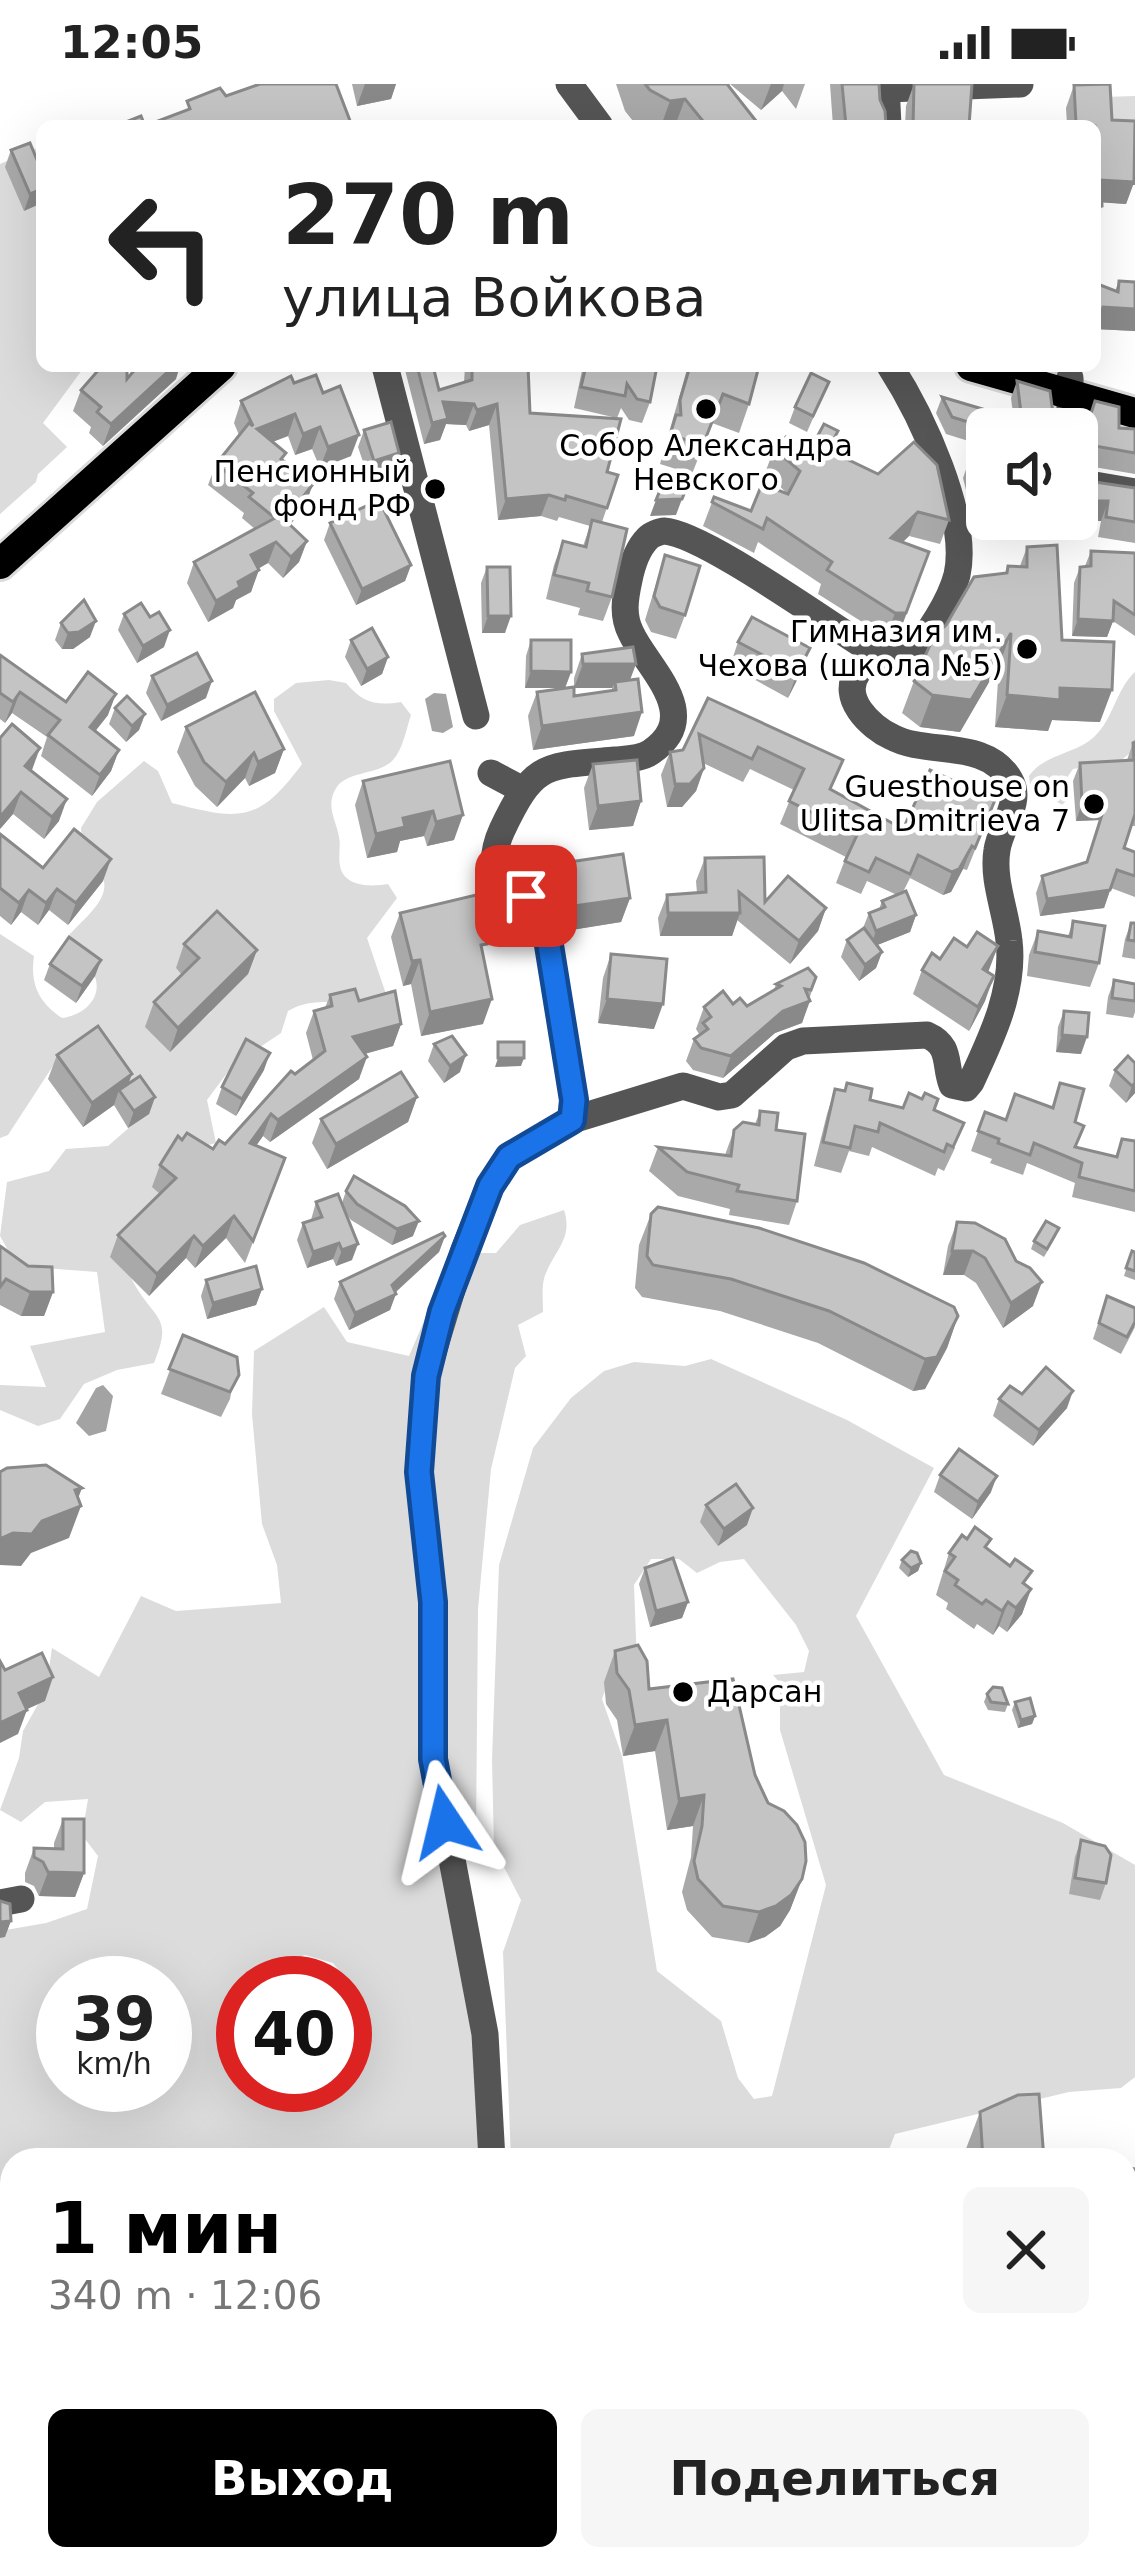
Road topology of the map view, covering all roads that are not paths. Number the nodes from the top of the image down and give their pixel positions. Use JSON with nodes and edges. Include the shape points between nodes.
{"nodes":[{"id":1,"x":568,"y":84,"type":"edge"},
{"id":2,"x":1020,"y":84,"type":"edge"},
{"id":3,"x":887,"y":87,"type":"edge"},
{"id":4,"x":595,"y":120,"type":"edge"},
{"id":5,"x":888,"y":120,"type":"edge"},
{"id":6,"x":214,"y":372,"type":"edge"},
{"id":7,"x":387,"y":372,"type":"edge"},
{"id":8,"x":894,"y":372,"type":"edge"},
{"id":9,"x":1001,"y":372,"type":"edge"},
{"id":10,"x":1035,"y":372,"type":"edge"},
{"id":11,"x":1070,"y":386,"type":"junction"},
{"id":12,"x":1135,"y":396,"type":"edge"},
{"id":13,"x":1070,"y":408,"type":"edge"},
{"id":14,"x":1135,"y":413,"type":"edge"},
{"id":15,"x":1098,"y":486,"type":"edge"},
{"id":16,"x":1135,"y":492,"type":"edge"},
{"id":17,"x":0,"y":564,"type":"edge"},
{"id":18,"x":880,"y":655,"type":"junction"},
{"id":19,"x":476,"y":716,"type":"dead end"},
{"id":20,"x":491,"y":773,"type":"dead end"},
{"id":21,"x":521,"y":789,"type":"junction"},
{"id":22,"x":572,"y":1120,"type":"junction"},
{"id":23,"x":491,"y":2148,"type":"edge"}],
"edges":[{"from":1,"to":4,"type":"street"},
{"from":2,"to":3,"type":"street"},
{"from":3,"to":5,"type":"street"},
{"from":6,"to":17,"type":"main road"},
{"from":7,"to":19,"type":"street"},
{"from":8,"to":18,"type":"street","via":[[943,478],[959,538],[957,574],[917,647],[910,655]]},
{"from":9,"to":11,"type":"main road"},
{"from":10,"to":11,"type":"main road"},
{"from":11,"to":12,"type":"main road"},
{"from":11,"to":13,"type":"street"},
{"from":11,"to":14,"type":"main road"},
{"from":15,"to":16,"type":"street"},
{"from":18,"to":21,"type":"street","via":[[706,547],[655,533],[634,560],[624,603],[630,632],[674,705],[670,725],[650,753],[563,764]]},
{"from":18,"to":22,"type":"street","via":[[858,672],[858,710],[893,738],[981,756],[1011,781],[1015,798],[997,849],[1007,985],[971,1082],[952,1084],[946,1050],[927,1035],[820,1038],[786,1047],[732,1095],[683,1086]]},
{"from":20,"to":21,"type":"street"},
{"from":21,"to":22,"type":"street","via":[[495,845],[495,876],[503,891],[543,908]]},
{"from":22,"to":23,"type":"street","via":[[509,1157],[490,1186],[426,1376],[419,1472],[433,1602],[433,1759],[485,2034]]}]}
